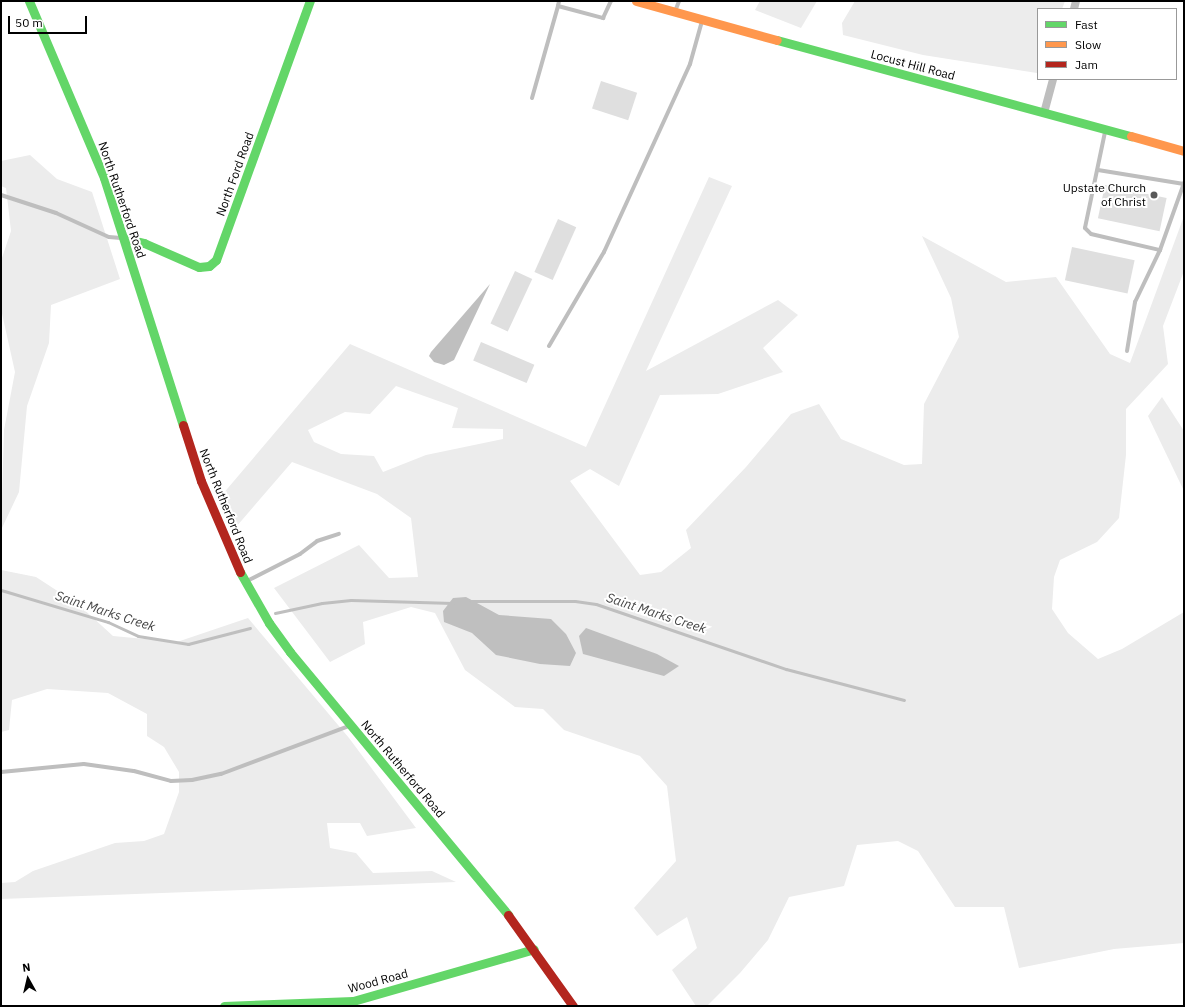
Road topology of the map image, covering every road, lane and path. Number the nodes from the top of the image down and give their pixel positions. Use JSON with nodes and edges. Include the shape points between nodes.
{"nodes":[{"id":1,"x":29,"y":1,"type":"edge"},
{"id":2,"x":310,"y":1,"type":"edge"},
{"id":3,"x":611,"y":1,"type":"edge"},
{"id":4,"x":636,"y":1,"type":"edge"},
{"id":5,"x":679,"y":1,"type":"edge"},
{"id":6,"x":558,"y":3,"type":"edge"},
{"id":7,"x":675,"y":12,"type":"junction"},
{"id":8,"x":702,"y":19,"type":"junction"},
{"id":9,"x":1053,"y":80,"type":"edge"},
{"id":10,"x":532,"y":98,"type":"dead end"},
{"id":11,"x":1044,"y":113,"type":"junction"},
{"id":12,"x":1106,"y":130,"type":"junction"},
{"id":13,"x":1184,"y":151,"type":"edge"},
{"id":14,"x":1098,"y":170,"type":"junction"},
{"id":15,"x":1184,"y":183,"type":"edge"},
{"id":16,"x":1,"y":196,"type":"edge"},
{"id":17,"x":124,"y":238,"type":"junction"},
{"id":18,"x":1160,"y":250,"type":"junction"},
{"id":19,"x":549,"y":346,"type":"dead end"},
{"id":20,"x":1127,"y":351,"type":"dead end"},
{"id":21,"x":339,"y":534,"type":"dead end"},
{"id":22,"x":244,"y":582,"type":"junction"},
{"id":23,"x":351,"y":725,"type":"junction"},
{"id":24,"x":1,"y":772,"type":"edge"},
{"id":25,"x":534,"y":949,"type":"junction"},
{"id":26,"x":224,"y":1006,"type":"edge"},
{"id":27,"x":573,"y":1006,"type":"edge"}],
"edges":[{"from":1,"to":17,"type":"street","name":"North Rutherford Road","via":[[80,116]]},
{"from":2,"to":17,"type":"street","name":"North Ford Road","via":[[216,260],[209,266],[199,267],[144,243]]},
{"from":3,"to":6,"type":"lane","via":[[603,18]]},
{"from":4,"to":7,"type":"street","name":"Locust Hill Road"},
{"from":5,"to":7,"type":"lane"},
{"from":6,"to":10,"type":"lane"},
{"from":7,"to":8,"type":"street","name":"Locust Hill Road"},
{"from":8,"to":11,"type":"street","name":"Locust Hill Road"},
{"from":8,"to":19,"type":"lane","via":[[690,64],[604,252]]},
{"from":9,"to":11,"type":"street"},
{"from":11,"to":12,"type":"street","name":"Locust Hill Road"},
{"from":12,"to":13,"type":"street","name":"Locust Hill Road"},
{"from":12,"to":14,"type":"lane"},
{"from":14,"to":15,"type":"lane"},
{"from":14,"to":18,"type":"lane","via":[[1085,228],[1087,231]]},
{"from":15,"to":18,"type":"lane"},
{"from":16,"to":17,"type":"lane","via":[[56,213],[109,237]]},
{"from":17,"to":22,"type":"street","name":"North Rutherford Road","via":[[200,481]]},
{"from":18,"to":20,"type":"lane","via":[[1135,302]]},
{"from":21,"to":22,"type":"lane","via":[[317,541],[300,554]]},
{"from":22,"to":23,"type":"street","name":"North Rutherford Road","via":[[290,652]]},
{"from":23,"to":24,"type":"lane","via":[[221,774],[192,780],[171,781],[134,771],[84,764]]},
{"from":23,"to":25,"type":"street","name":"North Rutherford Road","via":[[500,904]]},
{"from":25,"to":26,"type":"street","name":"Wood Road","via":[[353,1001]]},
{"from":25,"to":27,"type":"street","name":"North Rutherford Road"}]}
